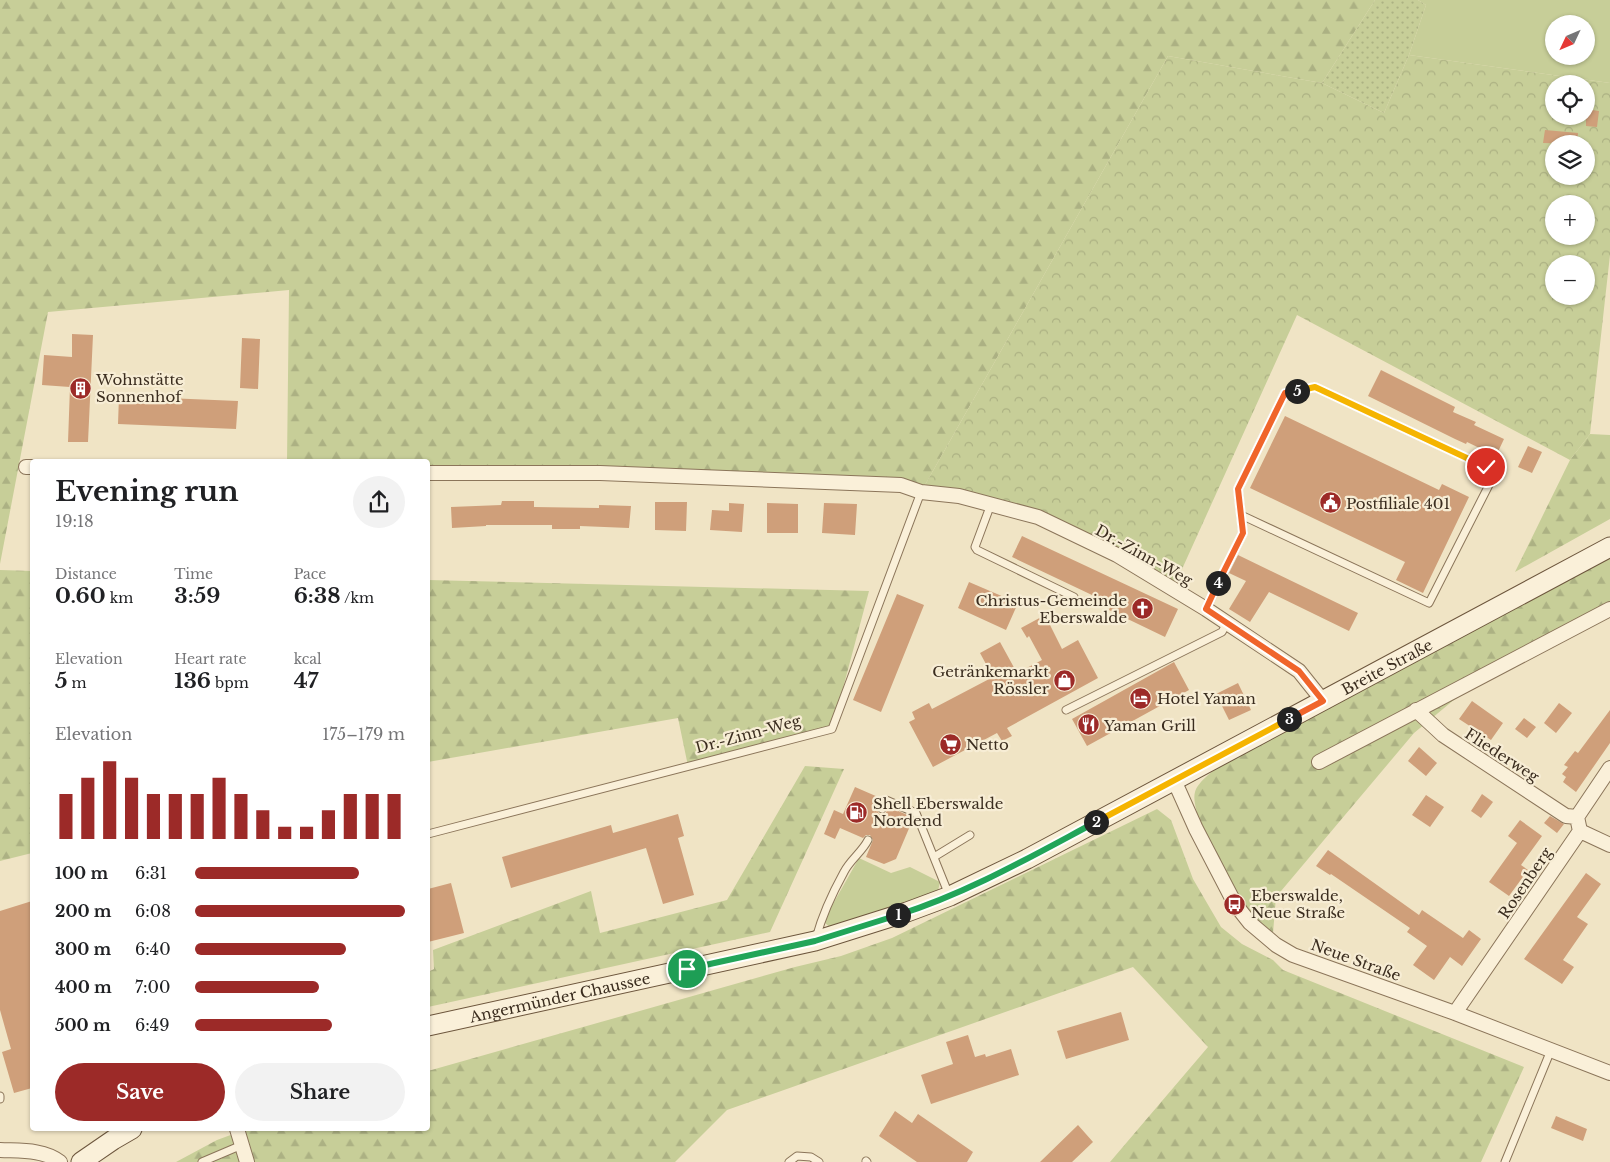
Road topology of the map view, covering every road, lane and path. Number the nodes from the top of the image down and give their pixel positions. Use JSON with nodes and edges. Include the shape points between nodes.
{"nodes":[{"id":1,"x":430,"y":473,"type":"edge"},
{"id":2,"x":921,"y":492,"type":"junction"},
{"id":3,"x":991,"y":504,"type":"junction"},
{"id":4,"x":1241,"y":514,"type":"junction"},
{"id":5,"x":1610,"y":547,"type":"edge"},
{"id":6,"x":1074,"y":597,"type":"dead end"},
{"id":7,"x":1206,"y":609,"type":"junction"},
{"id":8,"x":1610,"y":609,"type":"edge"},
{"id":9,"x":1227,"y":623,"type":"junction"},
{"id":10,"x":1323,"y":701,"type":"junction"},
{"id":11,"x":1066,"y":710,"type":"dead end"},
{"id":12,"x":1416,"y":710,"type":"junction"},
{"id":13,"x":1319,"y":762,"type":"dead end"},
{"id":14,"x":1610,"y":768,"type":"edge"},
{"id":15,"x":1174,"y":780,"type":"junction"},
{"id":16,"x":1138,"y":799,"type":"joint"},
{"id":17,"x":882,"y":809,"type":"dead end"},
{"id":18,"x":1578,"y":824,"type":"junction"},
{"id":19,"x":430,"y":833,"type":"edge"},
{"id":20,"x":970,"y":836,"type":"dead end"},
{"id":21,"x":868,"y":840,"type":"dead end"},
{"id":22,"x":1610,"y":846,"type":"edge"},
{"id":23,"x":934,"y":857,"type":"junction"},
{"id":24,"x":950,"y":896,"type":"junction"},
{"id":25,"x":815,"y":941,"type":"junction"},
{"id":26,"x":1455,"y":1013,"type":"junction"},
{"id":27,"x":430,"y":1026,"type":"edge"},
{"id":28,"x":1551,"y":1049,"type":"junction"},
{"id":29,"x":1610,"y":1074,"type":"edge"},
{"id":30,"x":129,"y":1131,"type":"edge"},
{"id":31,"x":238,"y":1131,"type":"edge"},
{"id":32,"x":242,"y":1145,"type":"junction"},
{"id":33,"x":0,"y":1150,"type":"edge"},
{"id":34,"x":60,"y":1162,"type":"edge"},
{"id":35,"x":81,"y":1162,"type":"edge"},
{"id":36,"x":202,"y":1162,"type":"edge"},
{"id":37,"x":247,"y":1162,"type":"edge"},
{"id":38,"x":789,"y":1162,"type":"edge"},
{"id":39,"x":819,"y":1162,"type":"edge"},
{"id":40,"x":1505,"y":1162,"type":"edge"}],
"edges":[{"from":1,"to":2,"type":"street","name":"Dr.-Zinn-Weg","via":[[610,473],[901,486]]},
{"from":2,"to":3,"type":"street","name":"Dr.-Zinn-Weg"},
{"from":2,"to":19,"type":"lane","name":"Dr.-Zinn-Weg","via":[[832,729]]},
{"from":3,"to":6,"type":"lane","via":[[976,550]]},
{"from":3,"to":7,"type":"street","name":"Dr.-Zinn-Weg","via":[[1038,517],[1117,555]]},
{"from":4,"to":4,"type":"lane","via":[[1238,489],[1285,393],[1315,387],[1486,467],[1490,483],[1429,603]]},
{"from":4,"to":7,"type":"lane","via":[[1243,533]]},
{"from":5,"to":10,"type":"main road","name":"Breite Straße"},
{"from":7,"to":9,"type":"street","name":"Dr.-Zinn-Weg"},
{"from":8,"to":12,"type":"street"},
{"from":9,"to":10,"type":"street","name":"Dr.-Zinn-Weg","via":[[1299,671]]},
{"from":9,"to":11,"type":"lane","via":[[1222,632]]},
{"from":10,"to":15,"type":"main road","name":"Breite Straße"},
{"from":12,"to":13,"type":"street"},
{"from":12,"to":18,"type":"street","name":"Fliederweg","via":[[1443,736]]},
{"from":14,"to":18,"type":"street","name":"Rosenberg"},
{"from":15,"to":16,"type":"main road","name":"Breite Straße"},
{"from":15,"to":26,"type":"street","name":"Neue Straße","via":[[1235,904],[1269,939],[1293,955]]},
{"from":16,"to":24,"type":"main road","name":"Angermünder Chaussee"},
{"from":17,"to":23,"type":"lane","via":[[886,800],[916,813]]},
{"from":18,"to":22,"type":"street","name":"Fliederweg"},
{"from":18,"to":26,"type":"street","name":"Rosenberg"},
{"from":20,"to":23,"type":"lane"},
{"from":21,"to":25,"type":"lane","via":[[845,870]]},
{"from":23,"to":24,"type":"lane"},
{"from":24,"to":25,"type":"main road","name":"Angermünder Chaussee"},
{"from":25,"to":27,"type":"main road","name":"Angermünder Chaussee"},
{"from":26,"to":28,"type":"street","name":"Neue Straße"},
{"from":28,"to":29,"type":"street","name":"Neue Straße"},
{"from":28,"to":40,"type":"lane"},
{"from":30,"to":35,"type":"main road"},
{"from":31,"to":32,"type":"street"},
{"from":32,"to":36,"type":"lane"},
{"from":32,"to":37,"type":"street"},
{"from":33,"to":34,"type":"street","via":[[34,1151]]},
{"from":38,"to":39,"type":"lane","via":[[797,1156],[811,1157]]}]}
